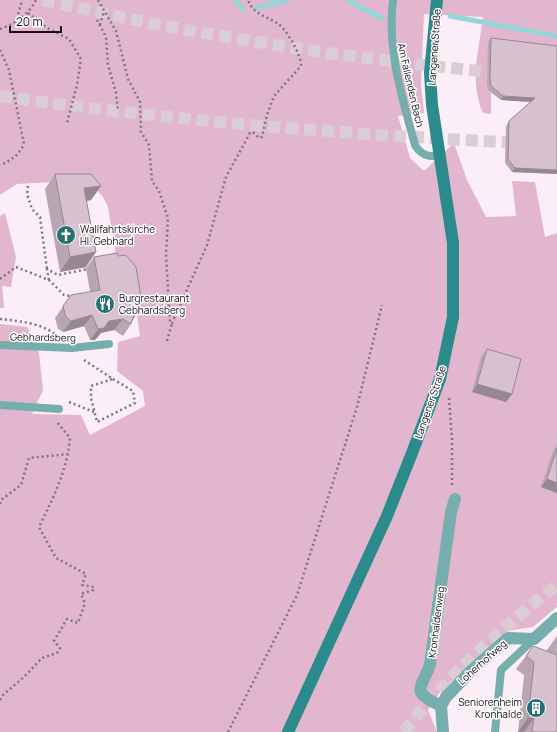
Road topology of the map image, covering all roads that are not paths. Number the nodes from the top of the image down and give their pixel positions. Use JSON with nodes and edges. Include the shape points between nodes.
{"nodes":[{"id":1,"x":393,"y":0,"type":"edge"},
{"id":2,"x":437,"y":0,"type":"edge"},
{"id":3,"x":439,"y":156,"type":"junction"},
{"id":4,"x":109,"y":344,"type":"dead end"},
{"id":5,"x":0,"y":346,"type":"edge"},
{"id":6,"x":0,"y":405,"type":"edge"},
{"id":7,"x":56,"y":409,"type":"road end"},
{"id":8,"x":455,"y":499,"type":"road end"},
{"id":9,"x":557,"y":618,"type":"edge"},
{"id":10,"x":534,"y":639,"type":"junction"},
{"id":11,"x":441,"y":706,"type":"junction"},
{"id":12,"x":288,"y":732,"type":"edge"},
{"id":13,"x":443,"y":732,"type":"edge"},
{"id":14,"x":495,"y":732,"type":"edge"}],
"edges":[{"from":1,"to":3,"type":"lane","name":"Am Fallenden Bach","via":[[390,22],[392,51],[415,145],[421,153],[430,157]]},
{"from":2,"to":3,"type":"main road","name":"Langener Straße","via":[[430,73]]},
{"from":3,"to":12,"type":"main road","name":"Langener Straße","via":[[451,226],[454,262],[453,317],[440,379],[387,516]]},
{"from":4,"to":5,"type":"lane","name":"Gebhardsberg","via":[[72,348]]},
{"from":6,"to":7,"type":"lane"},
{"from":8,"to":11,"type":"street","name":"Kronhaldenweg","via":[[451,512],[430,665],[420,686],[422,695]]},
{"from":9,"to":10,"type":"street","name":"Loherhofweg"},
{"from":10,"to":11,"type":"street","name":"Loherhofweg","via":[[508,638],[451,691]]},
{"from":10,"to":14,"type":"lane","name":"Loherhofweg","via":[[501,670]]},
{"from":11,"to":13,"type":"street"}]}
